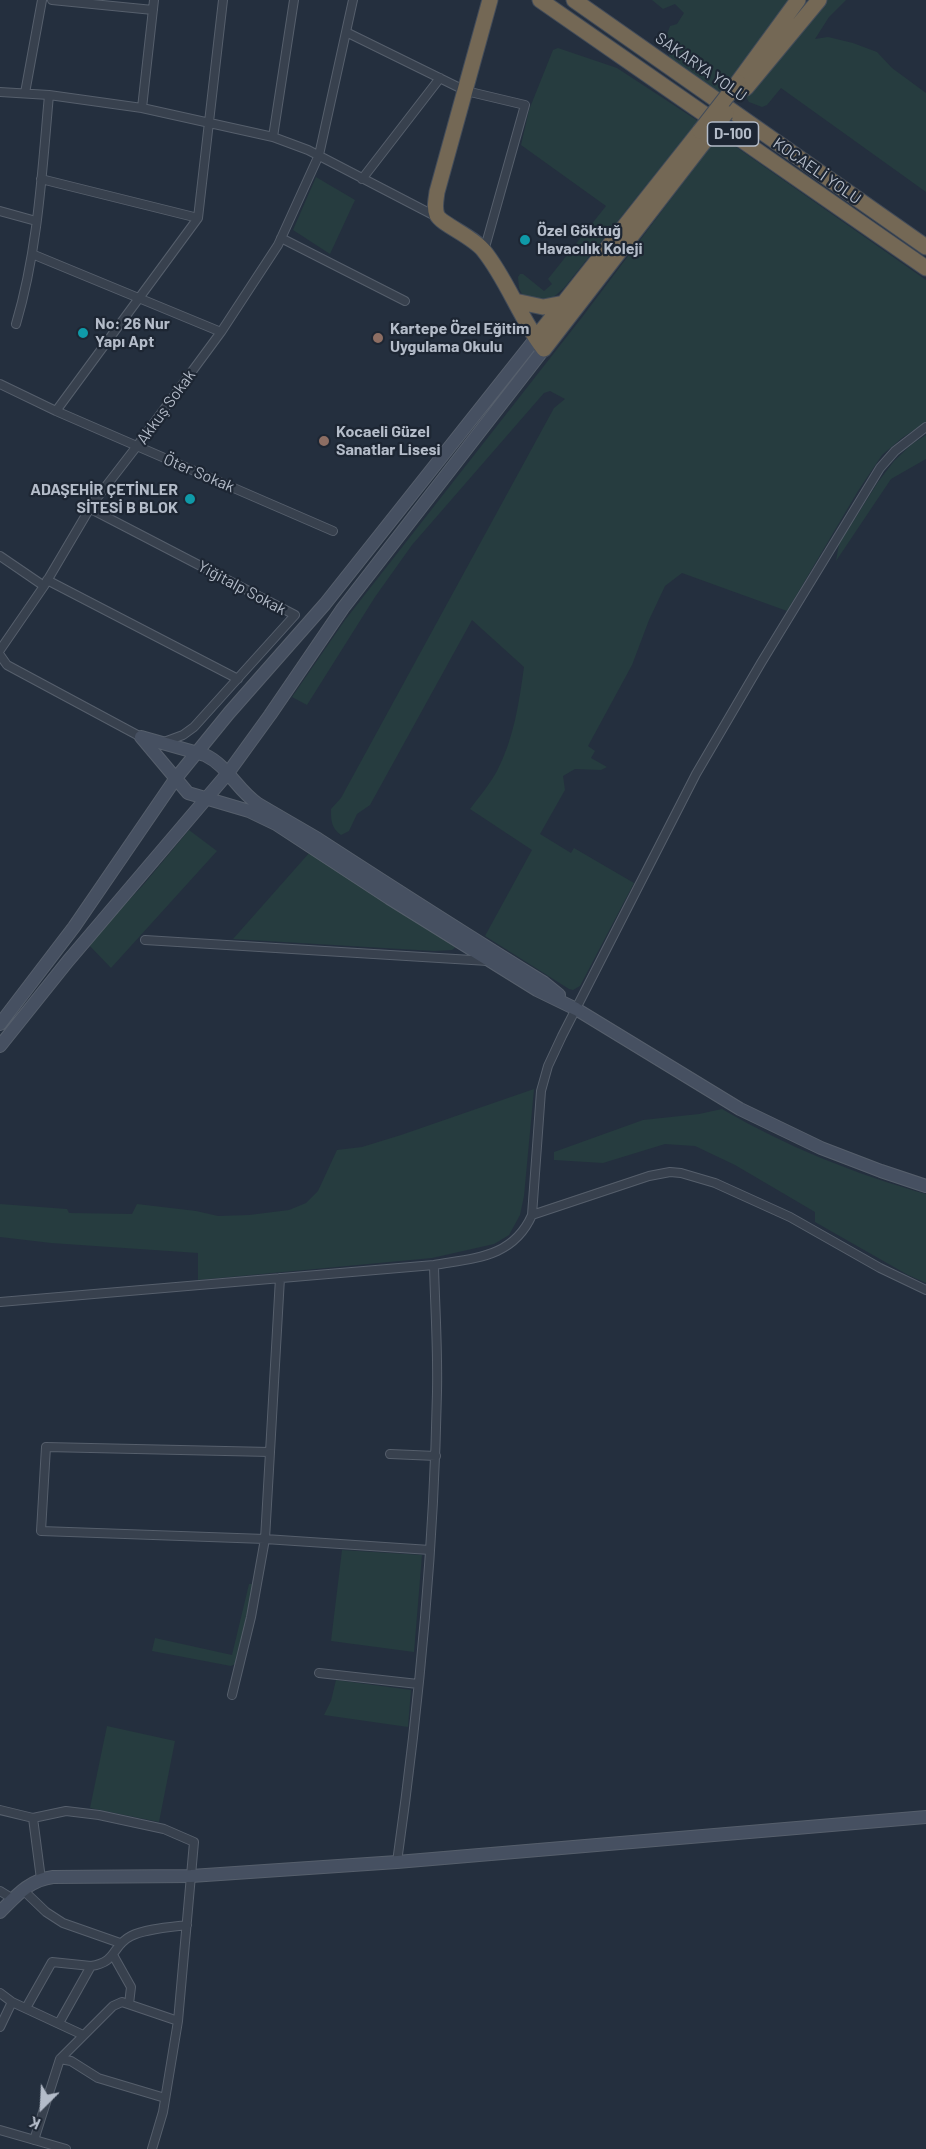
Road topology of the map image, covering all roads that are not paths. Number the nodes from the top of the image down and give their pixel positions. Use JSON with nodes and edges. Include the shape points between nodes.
{"nodes":[{"id":1,"x":42,"y":0,"type":"edge"},
{"id":2,"x":52,"y":0,"type":"edge"},
{"id":3,"x":223,"y":0,"type":"edge"},
{"id":4,"x":294,"y":0,"type":"edge"},
{"id":5,"x":353,"y":0,"type":"edge"},
{"id":6,"x":535,"y":0,"type":"edge"},
{"id":7,"x":540,"y":0,"type":"edge"},
{"id":8,"x":574,"y":0,"type":"edge"},
{"id":9,"x":491,"y":1,"type":"edge"},
{"id":10,"x":818,"y":1,"type":"edge"},
{"id":11,"x":795,"y":3,"type":"edge"},
{"id":12,"x":154,"y":5,"type":"edge"},
{"id":13,"x":555,"y":10,"type":"junction"},
{"id":14,"x":346,"y":32,"type":"junction"},
{"id":15,"x":440,"y":78,"type":"junction"},
{"id":16,"x":742,"y":85,"type":"junction"},
{"id":17,"x":466,"y":90,"type":"junction"},
{"id":18,"x":0,"y":92,"type":"edge"},
{"id":19,"x":25,"y":93,"type":"junction"},
{"id":20,"x":49,"y":95,"type":"junction"},
{"id":21,"x":142,"y":108,"type":"junction"},
{"id":22,"x":209,"y":122,"type":"junction"},
{"id":23,"x":704,"y":134,"type":"junction"},
{"id":24,"x":273,"y":137,"type":"junction"},
{"id":25,"x":319,"y":155,"type":"junction"},
{"id":26,"x":41,"y":178,"type":"junction"},
{"id":27,"x":362,"y":179,"type":"junction"},
{"id":28,"x":0,"y":211,"type":"edge"},
{"id":29,"x":438,"y":217,"type":"junction"},
{"id":30,"x":198,"y":218,"type":"junction"},
{"id":31,"x":36,"y":221,"type":"junction"},
{"id":32,"x":281,"y":238,"type":"junction"},
{"id":33,"x":926,"y":247,"type":"edge"},
{"id":34,"x":484,"y":251,"type":"junction"},
{"id":35,"x":32,"y":254,"type":"junction"},
{"id":36,"x":926,"y":268,"type":"edge"},
{"id":37,"x":139,"y":298,"type":"junction"},
{"id":38,"x":405,"y":301,"type":"dead end"},
{"id":39,"x":515,"y":301,"type":"junction"},
{"id":40,"x":564,"y":303,"type":"junction"},
{"id":41,"x":16,"y":324,"type":"dead end"},
{"id":42,"x":221,"y":332,"type":"junction"},
{"id":43,"x":544,"y":339,"type":"junction"},
{"id":44,"x":0,"y":384,"type":"edge"},
{"id":45,"x":56,"y":411,"type":"junction"},
{"id":46,"x":926,"y":427,"type":"edge"},
{"id":47,"x":137,"y":446,"type":"junction"},
{"id":48,"x":89,"y":508,"type":"junction"},
{"id":49,"x":333,"y":531,"type":"dead end"},
{"id":50,"x":0,"y":556,"type":"edge"},
{"id":51,"x":46,"y":583,"type":"junction"},
{"id":52,"x":295,"y":615,"type":"junction"},
{"id":53,"x":315,"y":616,"type":"junction"},
{"id":54,"x":0,"y":650,"type":"edge"},
{"id":55,"x":0,"y":655,"type":"edge"},
{"id":56,"x":238,"y":679,"type":"junction"},
{"id":57,"x":141,"y":737,"type":"junction"},
{"id":58,"x":163,"y":743,"type":"junction"},
{"id":59,"x":196,"y":753,"type":"junction"},
{"id":60,"x":228,"y":773,"type":"junction"},
{"id":61,"x":176,"y":778,"type":"junction"},
{"id":62,"x":206,"y":799,"type":"junction"},
{"id":63,"x":145,"y":940,"type":"dead end"},
{"id":64,"x":491,"y":961,"type":"junction"},
{"id":65,"x":576,"y":1009,"type":"junction"},
{"id":66,"x":0,"y":1024,"type":"edge"},
{"id":67,"x":0,"y":1046,"type":"edge"},
{"id":68,"x":926,"y":1186,"type":"edge"},
{"id":69,"x":532,"y":1215,"type":"junction"},
{"id":70,"x":434,"y":1265,"type":"junction"},
{"id":71,"x":280,"y":1278,"type":"junction"},
{"id":72,"x":926,"y":1290,"type":"edge"},
{"id":73,"x":0,"y":1302,"type":"edge"},
{"id":74,"x":270,"y":1452,"type":"junction"},
{"id":75,"x":390,"y":1454,"type":"dead end"},
{"id":76,"x":436,"y":1456,"type":"junction"},
{"id":77,"x":265,"y":1539,"type":"junction"},
{"id":78,"x":430,"y":1550,"type":"junction"},
{"id":79,"x":318,"y":1673,"type":"dead end"},
{"id":80,"x":418,"y":1684,"type":"junction"},
{"id":81,"x":232,"y":1695,"type":"dead end"},
{"id":82,"x":0,"y":1810,"type":"edge"},
{"id":83,"x":926,"y":1817,"type":"edge"},
{"id":84,"x":33,"y":1818,"type":"junction"},
{"id":85,"x":398,"y":1862,"type":"junction"},
{"id":86,"x":191,"y":1876,"type":"junction"},
{"id":87,"x":40,"y":1879,"type":"junction"},
{"id":88,"x":22,"y":1889,"type":"junction"},
{"id":89,"x":0,"y":1891,"type":"edge"},
{"id":90,"x":13,"y":1899,"type":"junction"},
{"id":91,"x":0,"y":1912,"type":"edge"},
{"id":92,"x":187,"y":1924,"type":"junction"},
{"id":93,"x":120,"y":1943,"type":"junction"},
{"id":94,"x":113,"y":1955,"type":"junction"},
{"id":95,"x":91,"y":1966,"type":"junction"},
{"id":96,"x":0,"y":1993,"type":"edge"},
{"id":97,"x":12,"y":2002,"type":"junction"},
{"id":98,"x":129,"y":2004,"type":"junction"},
{"id":99,"x":26,"y":2008,"type":"junction"},
{"id":100,"x":178,"y":2021,"type":"junction"},
{"id":101,"x":59,"y":2023,"type":"junction"},
{"id":102,"x":0,"y":2027,"type":"edge"},
{"id":103,"x":84,"y":2035,"type":"junction"},
{"id":104,"x":60,"y":2059,"type":"junction"},
{"id":105,"x":165,"y":2098,"type":"junction"},
{"id":106,"x":0,"y":2130,"type":"edge"},
{"id":107,"x":34,"y":2140,"type":"junction"},
{"id":108,"x":66,"y":2149,"type":"edge"},
{"id":109,"x":152,"y":2149,"type":"edge"}],
"edges":[{"from":1,"to":19,"type":"street"},
{"from":2,"to":12,"type":"street"},
{"from":3,"to":22,"type":"street"},
{"from":4,"to":24,"type":"street"},
{"from":5,"to":14,"type":"street","name":"Akkuş Sokak"},
{"from":6,"to":13,"type":"highway"},
{"from":7,"to":13,"type":"highway","name":"KOCAELİ YOLU","number":"D-100"},
{"from":8,"to":33,"type":"highway","name":"SAKARYA YOLU","number":"D-100"},
{"from":9,"to":17,"type":"highway"},
{"from":10,"to":16,"type":"highway"},
{"from":11,"to":16,"type":"highway"},
{"from":12,"to":21,"type":"street"},
{"from":13,"to":36,"type":"highway","name":"KOCAELİ YOLU","number":"D-100"},
{"from":14,"to":15,"type":"street"},
{"from":14,"to":25,"type":"street","name":"Akkuş Sokak"},
{"from":15,"to":17,"type":"street"},
{"from":15,"to":27,"type":"street"},
{"from":16,"to":23,"type":"highway","bridge":true},
{"from":17,"to":29,"type":"highway","via":[[437,192]]},
{"from":17,"to":34,"type":"street","via":[[525,105]]},
{"from":18,"to":19,"type":"street"},
{"from":19,"to":20,"type":"street"},
{"from":20,"to":21,"type":"street"},
{"from":20,"to":26,"type":"street"},
{"from":21,"to":22,"type":"street"},
{"from":22,"to":24,"type":"street"},
{"from":22,"to":30,"type":"street"},
{"from":23,"to":40,"type":"highway","via":[[618,232]]},
{"from":23,"to":43,"type":"highway"},
{"from":24,"to":25,"type":"street"},
{"from":25,"to":27,"type":"street"},
{"from":25,"to":32,"type":"street","name":"Akkuş Sokak"},
{"from":26,"to":30,"type":"street"},
{"from":26,"to":31,"type":"street"},
{"from":27,"to":29,"type":"street"},
{"from":28,"to":31,"type":"street"},
{"from":29,"to":34,"type":"highway"},
{"from":30,"to":37,"type":"street"},
{"from":31,"to":35,"type":"street"},
{"from":32,"to":38,"type":"street"},
{"from":32,"to":42,"type":"street","name":"Akkuş Sokak"},
{"from":34,"to":39,"type":"highway"},
{"from":35,"to":37,"type":"street"},
{"from":35,"to":41,"type":"street"},
{"from":37,"to":42,"type":"street"},
{"from":37,"to":45,"type":"street"},
{"from":39,"to":40,"type":"highway","via":[[543,307]]},
{"from":39,"to":43,"type":"highway"},
{"from":40,"to":43,"type":"highway"},
{"from":42,"to":47,"type":"street","name":"Akkuş Sokak"},
{"from":43,"to":53,"type":"street"},
{"from":43,"to":60,"type":"street","via":[[343,608]]},
{"from":44,"to":45,"type":"street","name":"Öter Sokak"},
{"from":45,"to":47,"type":"street","name":"Öter Sokak"},
{"from":46,"to":65,"type":"street","via":[[880,468],[761,663],[696,774]]},
{"from":47,"to":48,"type":"street","name":"Akkuş Sokak"},
{"from":47,"to":49,"type":"street","name":"Öter Sokak"},
{"from":48,"to":51,"type":"street","name":"Akkuş Sokak"},
{"from":48,"to":52,"type":"street","name":"Yiğitalp Sokak"},
{"from":50,"to":51,"type":"street"},
{"from":51,"to":54,"type":"street","name":"Akkuş Sokak"},
{"from":51,"to":56,"type":"street"},
{"from":52,"to":53,"type":"street"},
{"from":52,"to":56,"type":"street","name":"Yiğitalp Sokak"},
{"from":53,"to":59,"type":"street"},
{"from":55,"to":57,"type":"street","via":[[7,665]]},
{"from":56,"to":58,"type":"street","name":"Yiğitalp Sokak","via":[[194,727]]},
{"from":57,"to":58,"type":"street"},
{"from":57,"to":61,"type":"street"},
{"from":58,"to":59,"type":"street"},
{"from":59,"to":60,"type":"street","via":[[214,759]]},
{"from":59,"to":61,"type":"street"},
{"from":60,"to":62,"type":"street"},
{"from":60,"to":65,"type":"street","via":[[256,802],[543,982]]},
{"from":61,"to":62,"type":"street","via":[[188,793]]},
{"from":61,"to":66,"type":"street","via":[[74,927]]},
{"from":62,"to":64,"type":"street","via":[[249,810],[276,824]]},
{"from":62,"to":67,"type":"street"},
{"from":63,"to":64,"type":"street"},
{"from":64,"to":65,"type":"street"},
{"from":65,"to":68,"type":"street","via":[[766,1123]]},
{"from":65,"to":69,"type":"street","via":[[548,1066],[541,1091]]},
{"from":69,"to":70,"type":"street","via":[[522,1234],[498,1252]]},
{"from":69,"to":72,"type":"street","via":[[649,1176],[681,1173],[716,1183],[790,1217]]},
{"from":70,"to":71,"type":"street"},
{"from":70,"to":76,"type":"street"},
{"from":71,"to":73,"type":"street"},
{"from":71,"to":74,"type":"street"},
{"from":74,"to":77,"type":"street"},
{"from":74,"to":77,"type":"street","via":[[46,1447],[41,1531]]},
{"from":75,"to":76,"type":"street"},
{"from":76,"to":78,"type":"street"},
{"from":77,"to":78,"type":"street"},
{"from":77,"to":81,"type":"street"},
{"from":78,"to":80,"type":"street"},
{"from":79,"to":80,"type":"street"},
{"from":80,"to":85,"type":"street"},
{"from":82,"to":84,"type":"street"},
{"from":83,"to":85,"type":"street"},
{"from":84,"to":86,"type":"street","via":[[72,1811],[173,1832],[194,1842]]},
{"from":84,"to":87,"type":"street"},
{"from":85,"to":86,"type":"street"},
{"from":86,"to":87,"type":"street"},
{"from":86,"to":92,"type":"street"},
{"from":87,"to":88,"type":"street"},
{"from":88,"to":90,"type":"street"},
{"from":88,"to":93,"type":"street","via":[[63,1923]]},
{"from":89,"to":90,"type":"street"},
{"from":90,"to":91,"type":"street"},
{"from":92,"to":93,"type":"street","via":[[132,1935]]},
{"from":92,"to":100,"type":"street"},
{"from":93,"to":94,"type":"street"},
{"from":94,"to":95,"type":"street","via":[[105,1963]]},
{"from":94,"to":98,"type":"street","via":[[131,1987]]},
{"from":95,"to":99,"type":"street","via":[[52,1962]]},
{"from":95,"to":101,"type":"street"},
{"from":96,"to":97,"type":"street"},
{"from":97,"to":99,"type":"street"},
{"from":97,"to":102,"type":"street"},
{"from":98,"to":100,"type":"street"},
{"from":98,"to":103,"type":"street","via":[[113,2006]]},
{"from":99,"to":101,"type":"street"},
{"from":100,"to":105,"type":"street"},
{"from":101,"to":103,"type":"street"},
{"from":103,"to":104,"type":"street"},
{"from":104,"to":105,"type":"street","via":[[98,2078]]},
{"from":104,"to":107,"type":"street"},
{"from":105,"to":109,"type":"street"},
{"from":106,"to":107,"type":"street"},
{"from":107,"to":108,"type":"street"}]}
